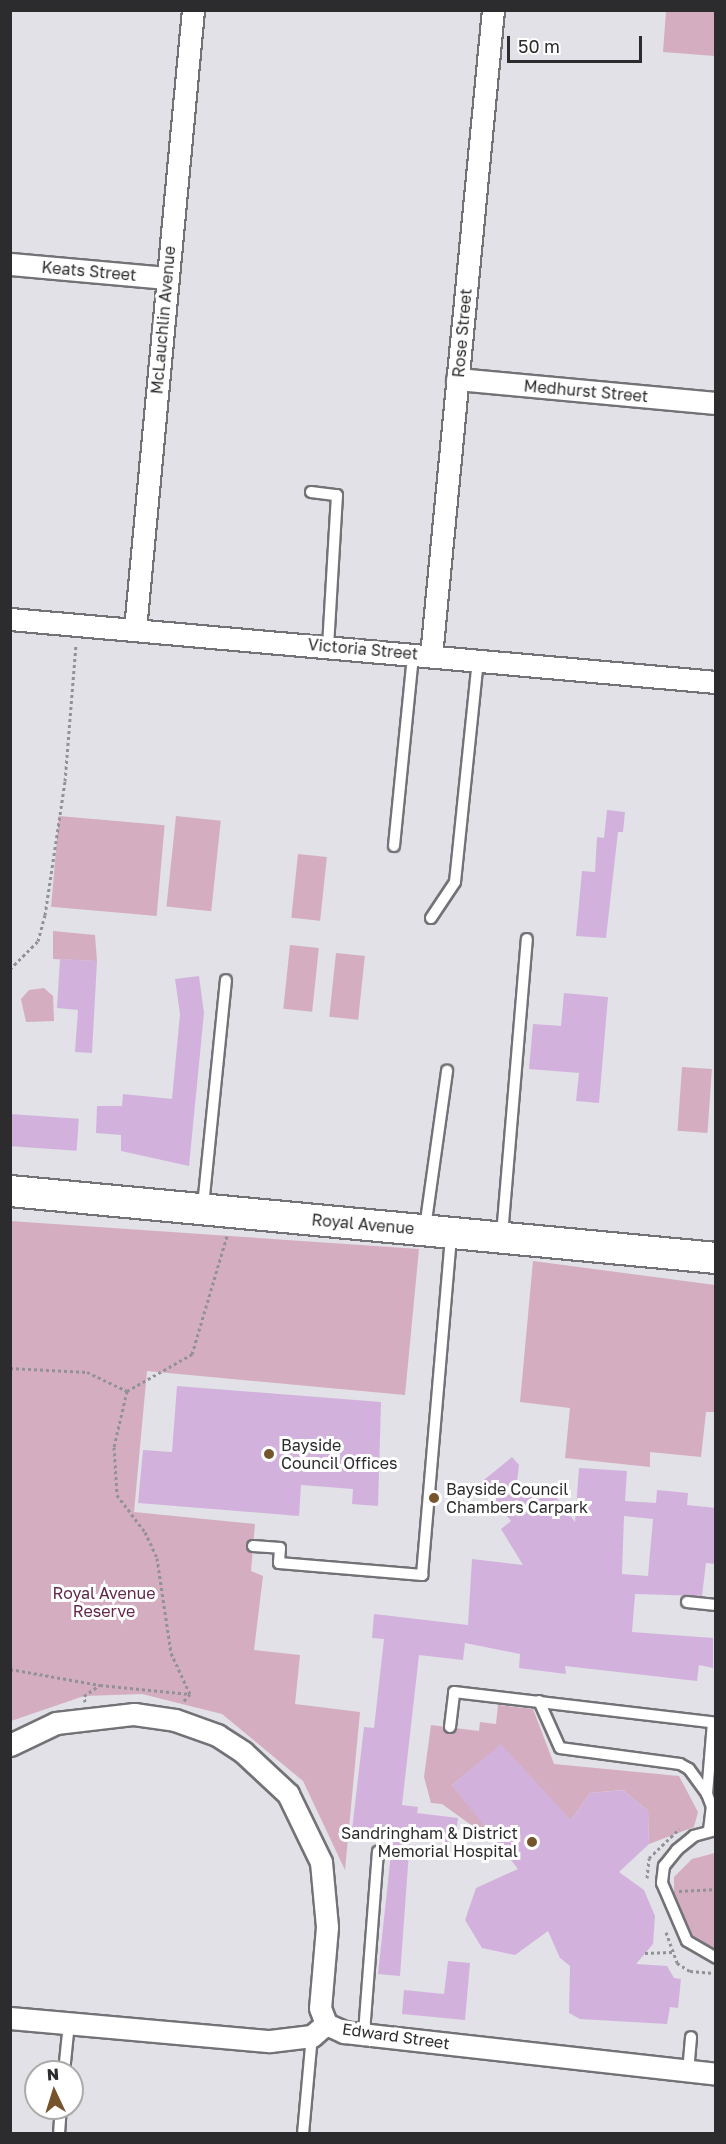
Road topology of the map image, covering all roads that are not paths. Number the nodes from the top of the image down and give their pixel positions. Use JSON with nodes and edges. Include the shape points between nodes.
{"nodes":[{"id":1,"x":193,"y":10,"type":"edge"},
{"id":2,"x":493,"y":10,"type":"edge"},
{"id":3,"x":10,"y":264,"type":"edge"},
{"id":4,"x":167,"y":278,"type":"junction"},
{"id":5,"x":457,"y":379,"type":"junction"},
{"id":6,"x":716,"y":403,"type":"edge"},
{"id":7,"x":311,"y":492,"type":"dead end"},
{"id":8,"x":10,"y":619,"type":"edge"},
{"id":9,"x":135,"y":629,"type":"junction"},
{"id":10,"x":328,"y":646,"type":"junction"},
{"id":11,"x":422,"y":655,"type":"junction"},
{"id":12,"x":478,"y":661,"type":"junction"},
{"id":13,"x":716,"y":682,"type":"edge"},
{"id":14,"x":394,"y":846,"type":"dead end"},
{"id":15,"x":431,"y":918,"type":"dead end"},
{"id":16,"x":527,"y":939,"type":"dead end"},
{"id":17,"x":226,"y":980,"type":"dead end"},
{"id":18,"x":447,"y":1071,"type":"dead end"},
{"id":19,"x":10,"y":1191,"type":"edge"},
{"id":20,"x":203,"y":1209,"type":"junction"},
{"id":21,"x":438,"y":1231,"type":"junction"},
{"id":22,"x":502,"y":1236,"type":"junction"},
{"id":23,"x":716,"y":1258,"type":"edge"},
{"id":24,"x":253,"y":1546,"type":"dead end"},
{"id":25,"x":687,"y":1602,"type":"dead end"},
{"id":26,"x":716,"y":1605,"type":"edge"},
{"id":27,"x":539,"y":1701,"type":"junction"},
{"id":28,"x":714,"y":1723,"type":"edge"},
{"id":29,"x":450,"y":1728,"type":"dead end"},
{"id":30,"x":10,"y":1745,"type":"edge"},
{"id":31,"x":706,"y":1794,"type":"junction"},
{"id":32,"x":712,"y":1830,"type":"edge"},
{"id":33,"x":378,"y":1852,"type":"dead end"},
{"id":34,"x":716,"y":1958,"type":"edge"},
{"id":35,"x":10,"y":2018,"type":"edge"},
{"id":36,"x":69,"y":2023,"type":"junction"},
{"id":37,"x":319,"y":2030,"type":"junction"},
{"id":38,"x":364,"y":2033,"type":"junction"},
{"id":39,"x":691,"y":2037,"type":"dead end"},
{"id":40,"x":65,"y":2060,"type":"edge"},
{"id":41,"x":688,"y":2072,"type":"junction"},
{"id":42,"x":716,"y":2074,"type":"edge"},
{"id":43,"x":303,"y":2133,"type":"edge"}],
"edges":[{"from":1,"to":4,"type":"street","name":"McLauchlin Avenue"},
{"from":2,"to":5,"type":"street","name":"Rose Street"},
{"from":3,"to":4,"type":"street","name":"Keats Street"},
{"from":4,"to":9,"type":"street","name":"McLauchlin Avenue"},
{"from":5,"to":6,"type":"street","name":"Medhurst Street"},
{"from":5,"to":11,"type":"street","name":"Rose Street"},
{"from":7,"to":10,"type":"lane","via":[[337,495]]},
{"from":8,"to":9,"type":"street","name":"Victoria Street"},
{"from":9,"to":10,"type":"street","name":"Victoria Street"},
{"from":10,"to":11,"type":"street","name":"Victoria Street"},
{"from":11,"to":12,"type":"street","name":"Victoria Street"},
{"from":11,"to":14,"type":"lane"},
{"from":12,"to":13,"type":"street","name":"Victoria Street"},
{"from":12,"to":15,"type":"lane","via":[[455,882]]},
{"from":16,"to":22,"type":"lane"},
{"from":17,"to":20,"type":"lane"},
{"from":18,"to":21,"type":"lane"},
{"from":19,"to":20,"type":"street","name":"Royal Avenue"},
{"from":20,"to":21,"type":"street","name":"Royal Avenue"},
{"from":21,"to":22,"type":"street","name":"Royal Avenue"},
{"from":21,"to":24,"type":"lane","via":[[422,1575],[279,1563],[280,1548]]},
{"from":22,"to":23,"type":"street","name":"Royal Avenue"},
{"from":25,"to":26,"type":"lane"},
{"from":27,"to":28,"type":"lane"},
{"from":27,"to":29,"type":"lane","via":[[454,1692]]},
{"from":27,"to":31,"type":"lane","via":[[560,1748],[680,1764],[689,1769]]},
{"from":28,"to":31,"type":"lane"},
{"from":30,"to":37,"type":"street","via":[[56,1723],[134,1714],[175,1720],[217,1735],[243,1752],[288,1794],[321,1862],[327,1927]]},
{"from":31,"to":32,"type":"lane","via":[[712,1807]]},
{"from":32,"to":34,"type":"lane","via":[[677,1850],[664,1866],[664,1892],[687,1941]]},
{"from":33,"to":38,"type":"lane"},
{"from":35,"to":36,"type":"street","name":"Edward Street"},
{"from":36,"to":37,"type":"street","name":"Edward Street","via":[[270,2041]]},
{"from":36,"to":40,"type":"lane"},
{"from":37,"to":38,"type":"street","name":"Edward Street"},
{"from":37,"to":43,"type":"lane"},
{"from":38,"to":41,"type":"street","name":"Edward Street"},
{"from":39,"to":41,"type":"lane"},
{"from":41,"to":42,"type":"street","name":"Edward Street"}]}
